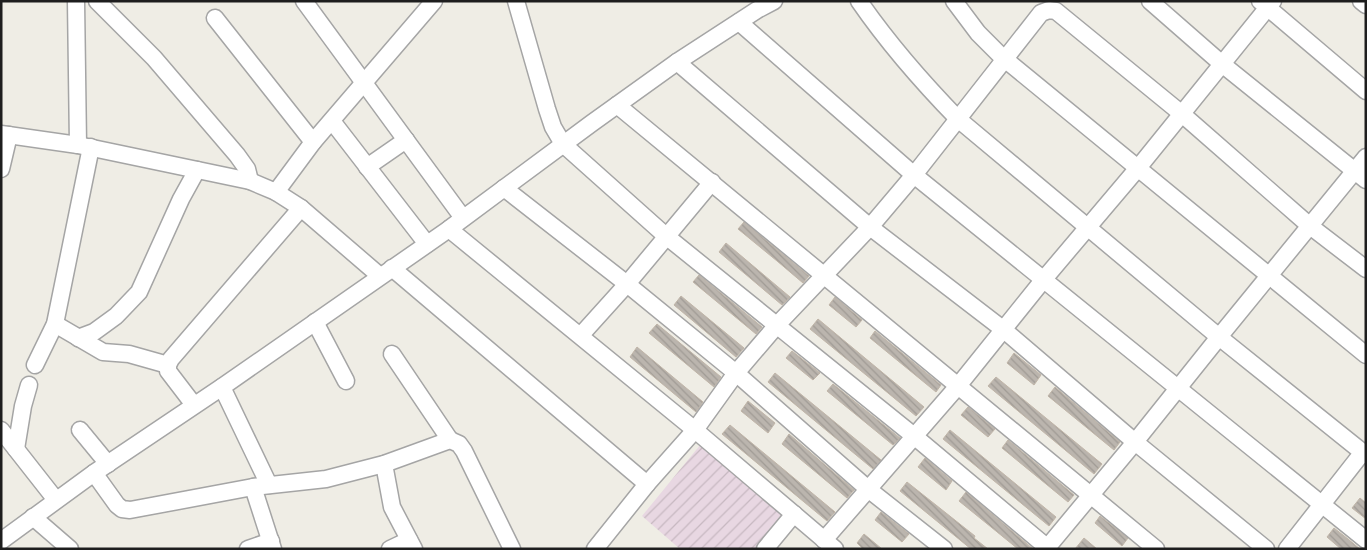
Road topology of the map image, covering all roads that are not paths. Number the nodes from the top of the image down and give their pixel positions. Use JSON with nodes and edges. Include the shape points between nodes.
{"nodes":[{"id":1,"x":76,"y":1,"type":"edge"},
{"id":2,"x":97,"y":1,"type":"edge"},
{"id":3,"x":304,"y":1,"type":"edge"},
{"id":4,"x":434,"y":1,"type":"edge"},
{"id":5,"x":516,"y":1,"type":"edge"},
{"id":6,"x":774,"y":1,"type":"edge"},
{"id":7,"x":859,"y":1,"type":"edge"},
{"id":8,"x":954,"y":1,"type":"edge"},
{"id":9,"x":1150,"y":1,"type":"edge"},
{"id":10,"x":1361,"y":1,"type":"edge"},
{"id":11,"x":1267,"y":4,"type":"edge"},
{"id":12,"x":1366,"y":5,"type":"edge"},
{"id":13,"x":754,"y":6,"type":"edge"},
{"id":14,"x":215,"y":18,"type":"dead end"},
{"id":15,"x":739,"y":22,"type":"junction"},
{"id":16,"x":1005,"y":59,"type":"junction"},
{"id":17,"x":678,"y":62,"type":"junction"},
{"id":18,"x":1222,"y":64,"type":"junction"},
{"id":19,"x":364,"y":84,"type":"junction"},
{"id":20,"x":1366,"y":91,"type":"edge"},
{"id":21,"x":618,"y":104,"type":"junction"},
{"id":22,"x":1182,"y":114,"type":"junction"},
{"id":23,"x":958,"y":119,"type":"junction"},
{"id":24,"x":332,"y":121,"type":"junction"},
{"id":25,"x":5,"y":134,"type":"edge"},
{"id":26,"x":406,"y":140,"type":"junction"},
{"id":27,"x":313,"y":142,"type":"junction"},
{"id":28,"x":563,"y":144,"type":"junction"},
{"id":29,"x":85,"y":146,"type":"junction"},
{"id":30,"x":1366,"y":157,"type":"edge"},
{"id":31,"x":367,"y":167,"type":"junction"},
{"id":32,"x":1138,"y":168,"type":"junction"},
{"id":33,"x":1,"y":170,"type":"edge"},
{"id":34,"x":198,"y":170,"type":"junction"},
{"id":35,"x":914,"y":175,"type":"junction"},
{"id":36,"x":1360,"y":176,"type":"edge"},
{"id":37,"x":250,"y":181,"type":"junction"},
{"id":38,"x":712,"y":182,"type":"junction"},
{"id":39,"x":504,"y":188,"type":"junction"},
{"id":40,"x":276,"y":192,"type":"junction"},
{"id":41,"x":301,"y":208,"type":"junction"},
{"id":42,"x":463,"y":218,"type":"junction"},
{"id":43,"x":1310,"y":226,"type":"junction"},
{"id":44,"x":870,"y":227,"type":"junction"},
{"id":45,"x":1088,"y":227,"type":"junction"},
{"id":46,"x":449,"y":229,"type":"junction"},
{"id":47,"x":666,"y":236,"type":"junction"},
{"id":48,"x":427,"y":244,"type":"junction"},
{"id":49,"x":1366,"y":269,"type":"edge"},
{"id":50,"x":386,"y":272,"type":"junction"},
{"id":51,"x":1270,"y":275,"type":"junction"},
{"id":52,"x":823,"y":276,"type":"junction"},
{"id":53,"x":1044,"y":279,"type":"junction"},
{"id":54,"x":627,"y":284,"type":"junction"},
{"id":55,"x":315,"y":322,"type":"junction"},
{"id":56,"x":54,"y":324,"type":"junction"},
{"id":57,"x":777,"y":325,"type":"junction"},
{"id":58,"x":1004,"y":330,"type":"junction"},
{"id":59,"x":581,"y":335,"type":"junction"},
{"id":60,"x":1219,"y":336,"type":"junction"},
{"id":61,"x":78,"y":338,"type":"junction"},
{"id":62,"x":392,"y":354,"type":"dead end"},
{"id":63,"x":1366,"y":355,"type":"edge"},
{"id":64,"x":35,"y":365,"type":"dead end"},
{"id":65,"x":168,"y":365,"type":"junction"},
{"id":66,"x":736,"y":373,"type":"junction"},
{"id":67,"x":346,"y":381,"type":"dead end"},
{"id":68,"x":29,"y":385,"type":"dead end"},
{"id":69,"x":958,"y":386,"type":"junction"},
{"id":70,"x":222,"y":387,"type":"junction"},
{"id":71,"x":1178,"y":388,"type":"junction"},
{"id":72,"x":194,"y":405,"type":"junction"},
{"id":73,"x":1,"y":430,"type":"edge"},
{"id":74,"x":80,"y":430,"type":"dead end"},
{"id":75,"x":695,"y":430,"type":"junction"},
{"id":76,"x":914,"y":436,"type":"junction"},
{"id":77,"x":450,"y":440,"type":"junction"},
{"id":78,"x":1135,"y":442,"type":"junction"},
{"id":79,"x":16,"y":449,"type":"junction"},
{"id":80,"x":1364,"y":453,"type":"edge"},
{"id":81,"x":384,"y":464,"type":"junction"},
{"id":82,"x":101,"y":468,"type":"junction"},
{"id":83,"x":647,"y":484,"type":"junction"},
{"id":84,"x":269,"y":485,"type":"junction"},
{"id":85,"x":253,"y":487,"type":"junction"},
{"id":86,"x":868,"y":488,"type":"junction"},
{"id":87,"x":1091,"y":494,"type":"junction"},
{"id":88,"x":56,"y":500,"type":"junction"},
{"id":89,"x":1322,"y":504,"type":"junction"},
{"id":90,"x":794,"y":514,"type":"junction"},
{"id":91,"x":33,"y":517,"type":"junction"},
{"id":92,"x":1366,"y":540,"type":"edge"},
{"id":93,"x":1,"y":541,"type":"edge"},
{"id":94,"x":412,"y":544,"type":"edge"},
{"id":95,"x":829,"y":544,"type":"edge"},
{"id":96,"x":272,"y":545,"type":"edge"},
{"id":97,"x":1047,"y":548,"type":"edge"},
{"id":98,"x":70,"y":549,"type":"edge"},
{"id":99,"x":248,"y":549,"type":"edge"},
{"id":100,"x":390,"y":549,"type":"edge"},
{"id":101,"x":512,"y":549,"type":"edge"},
{"id":102,"x":595,"y":549,"type":"edge"},
{"id":103,"x":766,"y":549,"type":"edge"},
{"id":104,"x":944,"y":549,"type":"edge"},
{"id":105,"x":1156,"y":549,"type":"edge"},
{"id":106,"x":1266,"y":549,"type":"edge"},
{"id":107,"x":1287,"y":549,"type":"edge"}],
"edges":[{"from":1,"to":29,"type":"street"},
{"from":2,"to":37,"type":"street","via":[[154,58],[237,155],[247,169]]},
{"from":3,"to":19,"type":"street"},
{"from":4,"to":19,"type":"street"},
{"from":5,"to":28,"type":"street","via":[[546,109]]},
{"from":6,"to":13,"type":"street"},
{"from":7,"to":23,"type":"street","via":[[927,88]]},
{"from":8,"to":16,"type":"street","via":[[978,33]]},
{"from":9,"to":18,"type":"street"},
{"from":10,"to":12,"type":"street"},
{"from":11,"to":18,"type":"street"},
{"from":11,"to":20,"type":"street"},
{"from":13,"to":15,"type":"street"},
{"from":14,"to":27,"type":"street"},
{"from":15,"to":17,"type":"street"},
{"from":15,"to":35,"type":"street"},
{"from":16,"to":22,"type":"street","via":[[1042,13],[1056,11]]},
{"from":16,"to":23,"type":"street"},
{"from":16,"to":32,"type":"street"},
{"from":17,"to":21,"type":"street"},
{"from":17,"to":44,"type":"street"},
{"from":18,"to":22,"type":"street"},
{"from":18,"to":36,"type":"street"},
{"from":19,"to":24,"type":"street"},
{"from":19,"to":26,"type":"street"},
{"from":21,"to":28,"type":"street"},
{"from":21,"to":38,"type":"street"},
{"from":22,"to":32,"type":"street"},
{"from":22,"to":43,"type":"street"},
{"from":23,"to":35,"type":"street"},
{"from":23,"to":45,"type":"street"},
{"from":24,"to":27,"type":"street"},
{"from":24,"to":31,"type":"street"},
{"from":25,"to":29,"type":"street"},
{"from":25,"to":33,"type":"street"},
{"from":26,"to":31,"type":"street"},
{"from":26,"to":42,"type":"street"},
{"from":27,"to":40,"type":"street"},
{"from":28,"to":39,"type":"street"},
{"from":28,"to":47,"type":"street"},
{"from":29,"to":34,"type":"street"},
{"from":29,"to":56,"type":"street"},
{"from":30,"to":36,"type":"street"},
{"from":31,"to":48,"type":"street"},
{"from":32,"to":45,"type":"street"},
{"from":32,"to":51,"type":"street"},
{"from":34,"to":37,"type":"street"},
{"from":34,"to":61,"type":"street","via":[[181,199],[139,292],[116,316],[94,332]]},
{"from":35,"to":44,"type":"street"},
{"from":35,"to":53,"type":"street"},
{"from":36,"to":43,"type":"street"},
{"from":37,"to":40,"type":"street"},
{"from":38,"to":47,"type":"street"},
{"from":38,"to":52,"type":"street"},
{"from":39,"to":42,"type":"street"},
{"from":39,"to":54,"type":"street"},
{"from":40,"to":41,"type":"street"},
{"from":41,"to":50,"type":"street"},
{"from":41,"to":65,"type":"street"},
{"from":42,"to":46,"type":"street"},
{"from":43,"to":49,"type":"street"},
{"from":43,"to":51,"type":"street"},
{"from":44,"to":52,"type":"street"},
{"from":44,"to":58,"type":"street"},
{"from":45,"to":53,"type":"street"},
{"from":45,"to":60,"type":"street"},
{"from":46,"to":48,"type":"street"},
{"from":46,"to":59,"type":"street"},
{"from":47,"to":54,"type":"street"},
{"from":47,"to":57,"type":"street"},
{"from":48,"to":50,"type":"street"},
{"from":50,"to":55,"type":"street"},
{"from":50,"to":83,"type":"street"},
{"from":51,"to":60,"type":"street"},
{"from":51,"to":63,"type":"street"},
{"from":52,"to":57,"type":"street"},
{"from":52,"to":69,"type":"street"},
{"from":53,"to":58,"type":"street"},
{"from":53,"to":71,"type":"street"},
{"from":54,"to":59,"type":"street"},
{"from":54,"to":66,"type":"street"},
{"from":55,"to":67,"type":"street"},
{"from":55,"to":70,"type":"street"},
{"from":56,"to":61,"type":"street"},
{"from":56,"to":64,"type":"street"},
{"from":57,"to":66,"type":"street"},
{"from":57,"to":76,"type":"street"},
{"from":58,"to":69,"type":"street"},
{"from":58,"to":78,"type":"street"},
{"from":59,"to":75,"type":"street"},
{"from":60,"to":71,"type":"street"},
{"from":60,"to":80,"type":"street"},
{"from":61,"to":65,"type":"street","via":[[103,352],[129,354]]},
{"from":62,"to":77,"type":"street"},
{"from":65,"to":72,"type":"street","via":[[168,371]]},
{"from":66,"to":75,"type":"street"},
{"from":66,"to":86,"type":"street"},
{"from":68,"to":79,"type":"street"},
{"from":69,"to":76,"type":"street"},
{"from":69,"to":87,"type":"street"},
{"from":70,"to":72,"type":"street"},
{"from":70,"to":84,"type":"street"},
{"from":71,"to":78,"type":"street"},
{"from":71,"to":89,"type":"street"},
{"from":72,"to":82,"type":"street"},
{"from":73,"to":79,"type":"street"},
{"from":74,"to":82,"type":"street"},
{"from":75,"to":83,"type":"street"},
{"from":75,"to":90,"type":"street"},
{"from":76,"to":86,"type":"street"},
{"from":76,"to":97,"type":"street"},
{"from":77,"to":81,"type":"street"},
{"from":77,"to":101,"type":"street","via":[[464,451]]},
{"from":78,"to":87,"type":"street"},
{"from":78,"to":106,"type":"street"},
{"from":79,"to":88,"type":"street"},
{"from":80,"to":89,"type":"street"},
{"from":81,"to":84,"type":"street","via":[[326,479]]},
{"from":81,"to":94,"type":"street","via":[[392,506]]},
{"from":82,"to":85,"type":"street","via":[[116,505],[130,510]]},
{"from":82,"to":88,"type":"street"},
{"from":83,"to":102,"type":"street"},
{"from":84,"to":85,"type":"street"},
{"from":85,"to":96,"type":"street"},
{"from":86,"to":95,"type":"street"},
{"from":86,"to":104,"type":"street"},
{"from":87,"to":97,"type":"street"},
{"from":87,"to":105,"type":"street"},
{"from":88,"to":91,"type":"street"},
{"from":89,"to":92,"type":"street"},
{"from":89,"to":107,"type":"street"},
{"from":90,"to":95,"type":"street"},
{"from":90,"to":103,"type":"street"},
{"from":91,"to":93,"type":"street"},
{"from":91,"to":98,"type":"street"},
{"from":94,"to":100,"type":"street"},
{"from":96,"to":99,"type":"street"}]}
